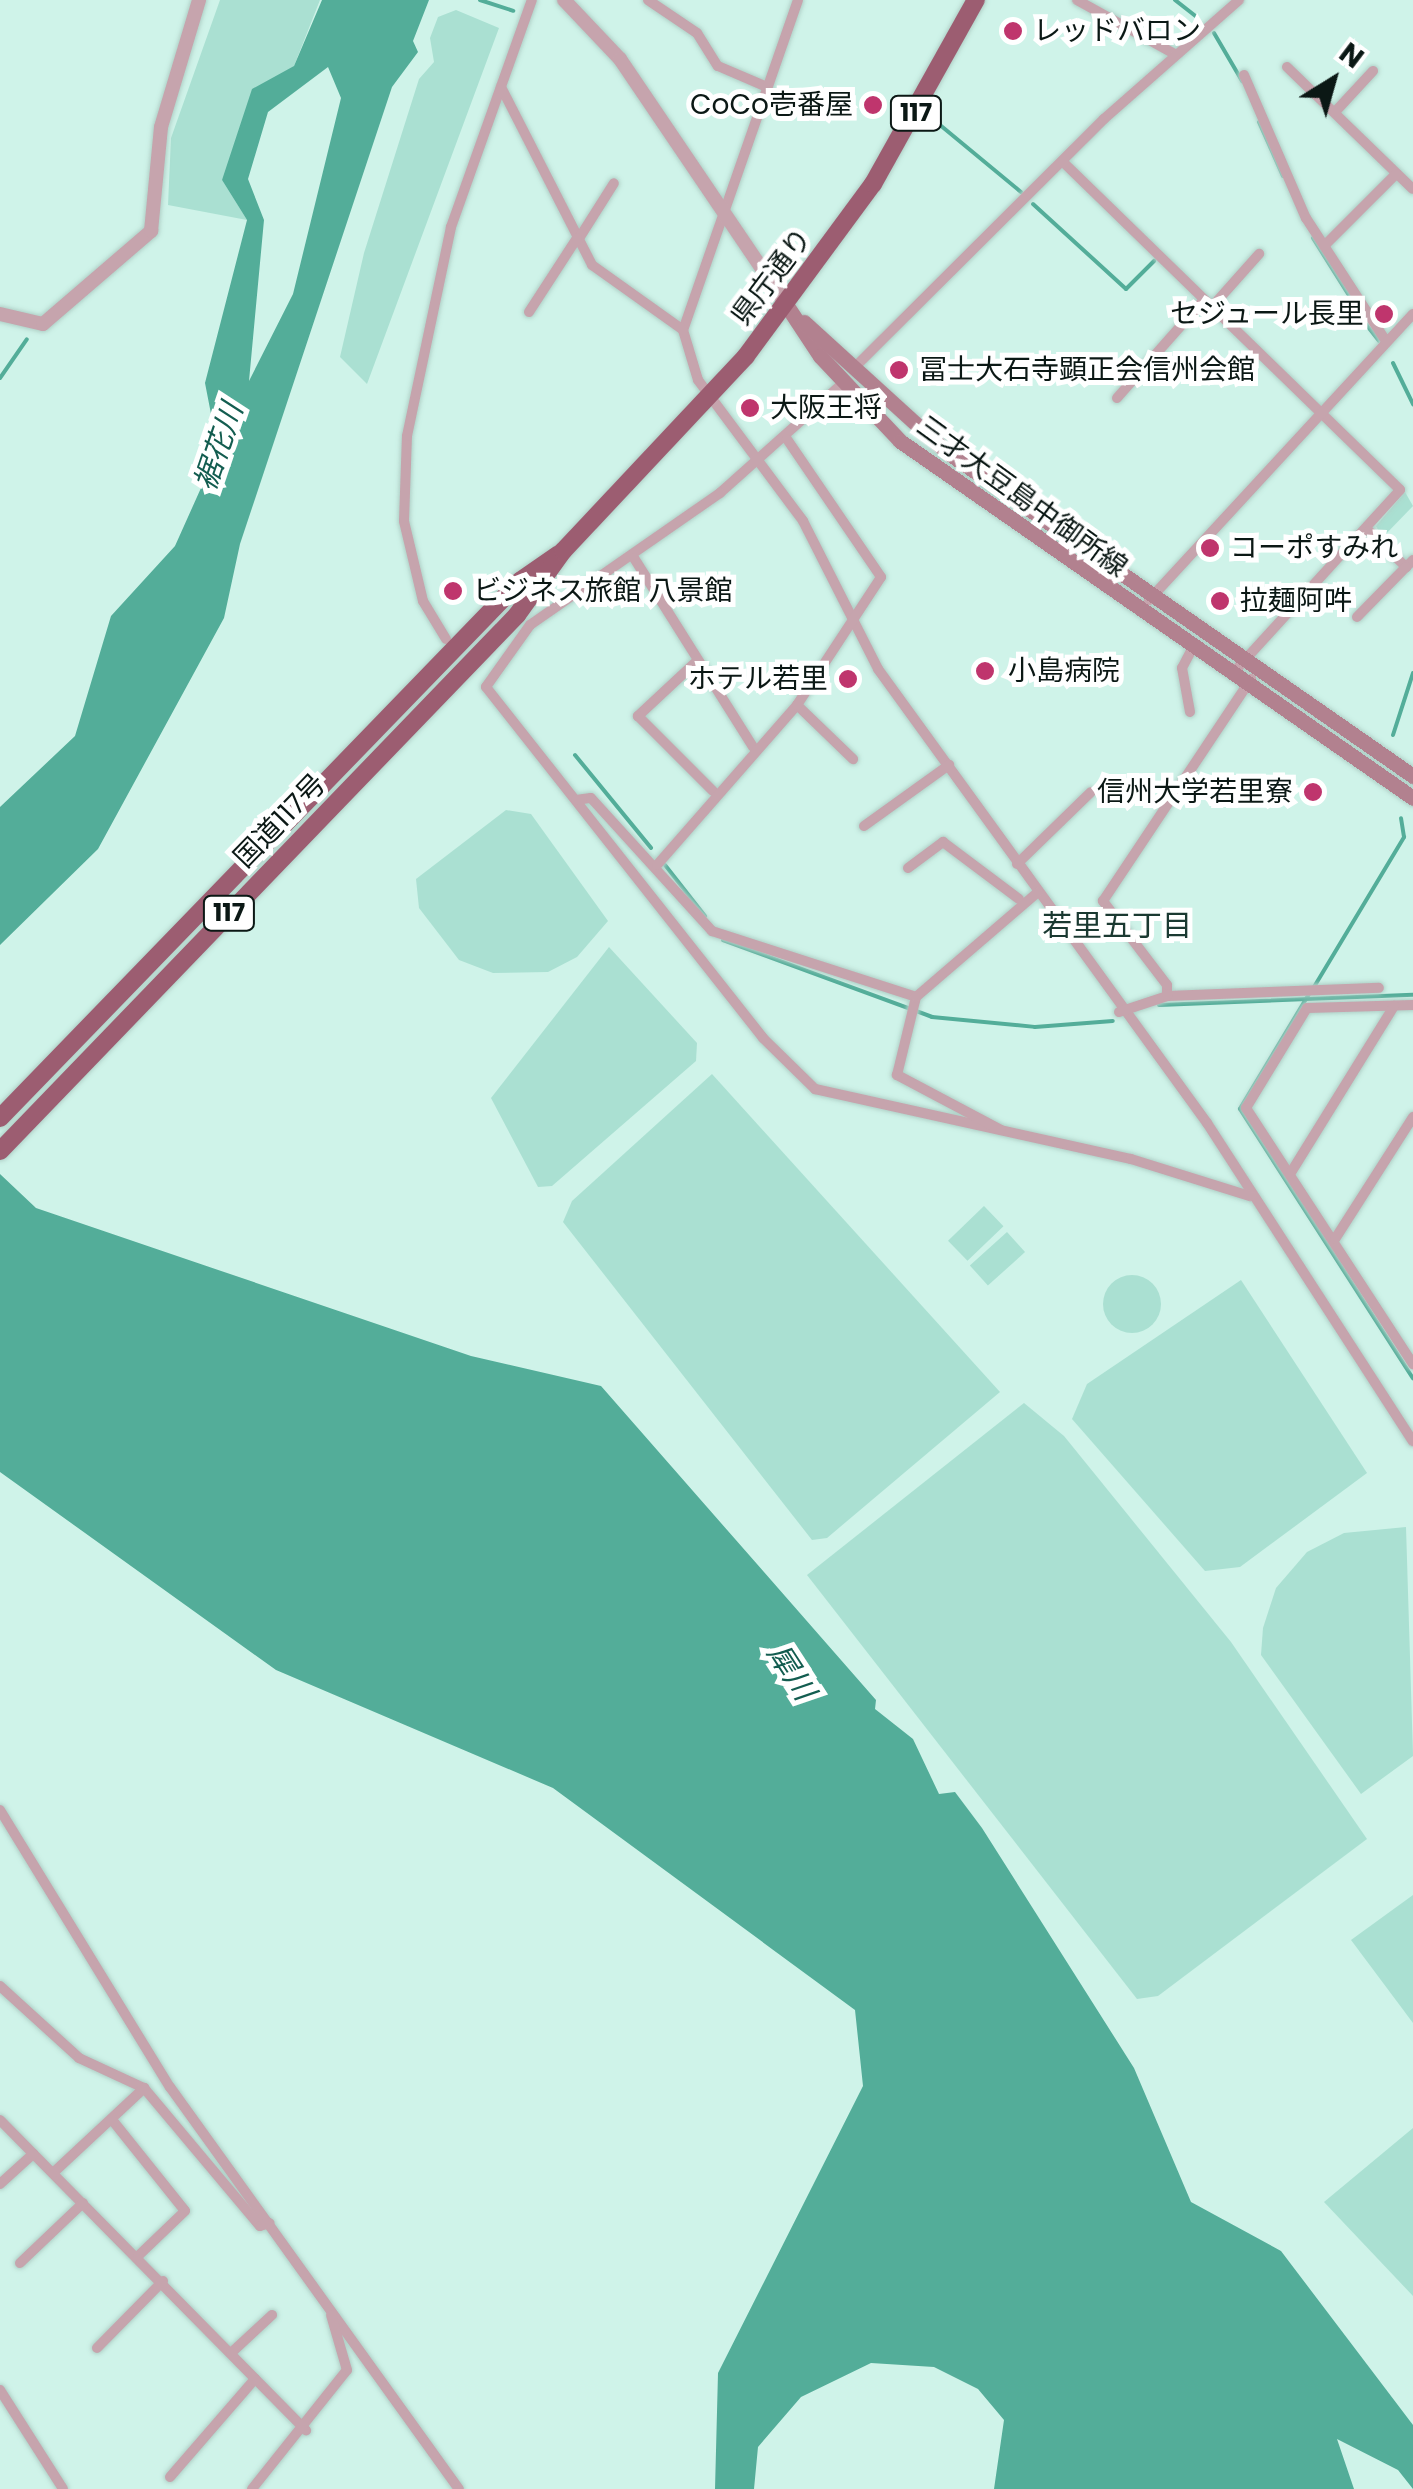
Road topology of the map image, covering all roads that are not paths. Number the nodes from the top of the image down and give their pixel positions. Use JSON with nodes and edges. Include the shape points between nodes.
{"nodes":[{"id":1,"x":200,"y":0,"type":"edge"},
{"id":2,"x":532,"y":0,"type":"edge"},
{"id":3,"x":564,"y":0,"type":"edge"},
{"id":4,"x":798,"y":0,"type":"edge"},
{"id":5,"x":976,"y":0,"type":"edge"},
{"id":6,"x":1078,"y":0,"type":"edge"},
{"id":7,"x":1239,"y":0,"type":"edge"},
{"id":8,"x":655,"y":2,"type":"edge"},
{"id":9,"x":1175,"y":54,"type":"junction"},
{"id":10,"x":1287,"y":68,"type":"dead end"},
{"id":11,"x":1373,"y":71,"type":"dead end"},
{"id":12,"x":1244,"y":74,"type":"dead end"},
{"id":13,"x":501,"y":87,"type":"junction"},
{"id":14,"x":767,"y":87,"type":"junction"},
{"id":15,"x":1335,"y":112,"type":"junction"},
{"id":16,"x":1063,"y":162,"type":"junction"},
{"id":17,"x":1396,"y":174,"type":"junction"},
{"id":18,"x":614,"y":183,"type":"dead end"},
{"id":19,"x":1413,"y":189,"type":"edge"},
{"id":20,"x":724,"y":212,"type":"junction"},
{"id":21,"x":577,"y":239,"type":"junction"},
{"id":22,"x":1324,"y":246,"type":"junction"},
{"id":23,"x":1259,"y":254,"type":"dead end"},
{"id":24,"x":1206,"y":305,"type":"junction"},
{"id":25,"x":787,"y":306,"type":"junction"},
{"id":26,"x":529,"y":312,"type":"dead end"},
{"id":27,"x":0,"y":314,"type":"edge"},
{"id":28,"x":1413,"y":314,"type":"edge"},
{"id":29,"x":683,"y":330,"type":"junction"},
{"id":30,"x":1386,"y":341,"type":"junction"},
{"id":31,"x":848,"y":377,"type":"junction"},
{"id":32,"x":711,"y":396,"type":"junction"},
{"id":33,"x":1117,"y":398,"type":"dead end"},
{"id":34,"x":1318,"y":414,"type":"junction"},
{"id":35,"x":787,"y":439,"type":"junction"},
{"id":36,"x":760,"y":461,"type":"junction"},
{"id":37,"x":1369,"y":530,"type":"junction"},
{"id":38,"x":563,"y":551,"type":"junction"},
{"id":39,"x":634,"y":558,"type":"junction"},
{"id":40,"x":1410,"y":563,"type":"edge"},
{"id":41,"x":502,"y":601,"type":"junction"},
{"id":42,"x":1144,"y":605,"type":"junction"},
{"id":43,"x":1357,"y":617,"type":"dead end"},
{"id":44,"x":523,"y":620,"type":"junction"},
{"id":45,"x":853,"y":623,"type":"junction"},
{"id":46,"x":1192,"y":648,"type":"junction"},
{"id":47,"x":446,"y":649,"type":"junction"},
{"id":48,"x":697,"y":661,"type":"junction"},
{"id":49,"x":1245,"y":673,"type":"junction"},
{"id":50,"x":797,"y":705,"type":"junction"},
{"id":51,"x":1190,"y":712,"type":"dead end"},
{"id":52,"x":753,"y":746,"type":"junction"},
{"id":53,"x":853,"y":758,"type":"dead end"},
{"id":54,"x":949,"y":765,"type":"junction"},
{"id":55,"x":1413,"y":776,"type":"edge"},
{"id":56,"x":714,"y":791,"type":"junction"},
{"id":57,"x":1091,"y":792,"type":"dead end"},
{"id":58,"x":1413,"y":798,"type":"edge"},
{"id":59,"x":576,"y":800,"type":"junction"},
{"id":60,"x":864,"y":826,"type":"dead end"},
{"id":61,"x":1018,"y":864,"type":"junction"},
{"id":62,"x":656,"y":865,"type":"junction"},
{"id":63,"x":908,"y":868,"type":"dead end"},
{"id":64,"x":1038,"y":892,"type":"junction"},
{"id":65,"x":1019,"y":899,"type":"junction"},
{"id":66,"x":1379,"y":988,"type":"dead end"},
{"id":67,"x":1167,"y":996,"type":"junction"},
{"id":68,"x":914,"y":1004,"type":"junction"},
{"id":69,"x":1413,"y":1005,"type":"edge"},
{"id":70,"x":1394,"y":1006,"type":"junction"},
{"id":71,"x":1118,"y":1012,"type":"junction"},
{"id":72,"x":1413,"y":1117,"type":"edge"},
{"id":73,"x":0,"y":1118,"type":"edge"},
{"id":74,"x":1001,"y":1130,"type":"junction"},
{"id":75,"x":0,"y":1151,"type":"edge"},
{"id":76,"x":1290,"y":1174,"type":"junction"},
{"id":77,"x":1251,"y":1196,"type":"junction"},
{"id":78,"x":1335,"y":1240,"type":"junction"},
{"id":79,"x":1413,"y":1364,"type":"edge"},
{"id":80,"x":1413,"y":1441,"type":"edge"},
{"id":81,"x":0,"y":1810,"type":"edge"},
{"id":82,"x":0,"y":1986,"type":"edge"},
{"id":83,"x":144,"y":2088,"type":"junction"},
{"id":84,"x":0,"y":2120,"type":"edge"},
{"id":85,"x":114,"y":2121,"type":"junction"},
{"id":86,"x":33,"y":2154,"type":"junction"},
{"id":87,"x":53,"y":2173,"type":"junction"},
{"id":88,"x":0,"y":2184,"type":"edge"},
{"id":89,"x":83,"y":2203,"type":"junction"},
{"id":90,"x":270,"y":2223,"type":"junction"},
{"id":91,"x":138,"y":2256,"type":"junction"},
{"id":92,"x":20,"y":2264,"type":"dead end"},
{"id":93,"x":162,"y":2281,"type":"junction"},
{"id":94,"x":325,"y":2300,"type":"junction"},
{"id":95,"x":272,"y":2315,"type":"dead end"},
{"id":96,"x":96,"y":2348,"type":"dead end"},
{"id":97,"x":232,"y":2353,"type":"junction"},
{"id":98,"x":255,"y":2379,"type":"junction"},
{"id":99,"x":0,"y":2390,"type":"edge"},
{"id":100,"x":306,"y":2430,"type":"junction"},
{"id":101,"x":170,"y":2477,"type":"dead end"},
{"id":102,"x":63,"y":2489,"type":"edge"},
{"id":103,"x":252,"y":2489,"type":"edge"},
{"id":104,"x":459,"y":2489,"type":"edge"}],
"edges":[{"from":1,"to":27,"type":"street","via":[[161,127],[151,231],[42,324]]},
{"from":2,"to":13,"type":"street"},
{"from":3,"to":20,"type":"street","via":[[620,60]]},
{"from":4,"to":14,"type":"street"},
{"from":5,"to":25,"type":"highway","name":"県庁通り","number":"117","via":[[898,145]]},
{"from":6,"to":9,"type":"street"},
{"from":7,"to":9,"type":"street"},
{"from":8,"to":14,"type":"street","via":[[697,33],[718,66]]},
{"from":9,"to":16,"type":"street"},
{"from":10,"to":15,"type":"street"},
{"from":11,"to":15,"type":"street"},
{"from":12,"to":22,"type":"street","via":[[1270,148]]},
{"from":13,"to":21,"type":"street"},
{"from":13,"to":47,"type":"street","via":[[434,285],[406,436],[404,521],[422,598]]},
{"from":14,"to":20,"type":"street"},
{"from":15,"to":17,"type":"street"},
{"from":16,"to":24,"type":"street"},
{"from":16,"to":31,"type":"street"},
{"from":17,"to":19,"type":"street"},
{"from":17,"to":22,"type":"street"},
{"from":18,"to":21,"type":"street"},
{"from":20,"to":25,"type":"street"},
{"from":20,"to":29,"type":"street"},
{"from":21,"to":26,"type":"street"},
{"from":21,"to":29,"type":"street","via":[[602,277]]},
{"from":22,"to":30,"type":"street"},
{"from":23,"to":24,"type":"street"},
{"from":24,"to":33,"type":"street"},
{"from":24,"to":34,"type":"street"},
{"from":25,"to":31,"type":"main road","name":"三才大豆島中御所線"},
{"from":25,"to":32,"type":"highway","name":"県庁通り","number":"117"},
{"from":28,"to":30,"type":"street"},
{"from":29,"to":32,"type":"street"},
{"from":30,"to":34,"type":"street"},
{"from":31,"to":35,"type":"street"},
{"from":31,"to":42,"type":"main road","name":"三才大豆島中御所線"},
{"from":32,"to":36,"type":"street"},
{"from":32,"to":38,"type":"highway","name":"県庁通り","number":"117"},
{"from":34,"to":37,"type":"street","via":[[1400,490]]},
{"from":34,"to":42,"type":"street"},
{"from":35,"to":36,"type":"street"},
{"from":35,"to":45,"type":"street","via":[[881,578]]},
{"from":36,"to":39,"type":"street"},
{"from":36,"to":45,"type":"street","via":[[816,543]]},
{"from":37,"to":40,"type":"street"},
{"from":37,"to":49,"type":"street"},
{"from":38,"to":41,"type":"highway","name":"県庁通り","number":"117"},
{"from":38,"to":44,"type":"highway","name":"県庁通り","number":"117"},
{"from":39,"to":44,"type":"street"},
{"from":39,"to":48,"type":"street"},
{"from":40,"to":43,"type":"street"},
{"from":41,"to":44,"type":"street"},
{"from":41,"to":47,"type":"highway","name":"国道117号","number":"117"},
{"from":42,"to":46,"type":"main road","name":"三才大豆島中御所線"},
{"from":42,"to":49,"type":"main road","name":"三才大豆島中御所線"},
{"from":44,"to":59,"type":"street","via":[[486,687]]},
{"from":44,"to":75,"type":"highway","name":"国道117号","number":"117","via":[[458,676]]},
{"from":45,"to":50,"type":"street"},
{"from":45,"to":54,"type":"street"},
{"from":46,"to":49,"type":"main road","name":"三才大豆島中御所線"},
{"from":46,"to":51,"type":"street","via":[[1182,668]]},
{"from":47,"to":73,"type":"highway","name":"国道117号","number":"117"},
{"from":48,"to":52,"type":"street"},
{"from":48,"to":56,"type":"street","via":[[638,716]]},
{"from":49,"to":55,"type":"main road","name":"三才大豆島中御所線"},
{"from":49,"to":58,"type":"main road","name":"三才大豆島中御所線"},
{"from":49,"to":67,"type":"street","via":[[1103,901]]},
{"from":50,"to":52,"type":"street"},
{"from":50,"to":53,"type":"street"},
{"from":52,"to":56,"type":"street"},
{"from":54,"to":60,"type":"street"},
{"from":54,"to":61,"type":"street"},
{"from":56,"to":62,"type":"street"},
{"from":57,"to":61,"type":"street"},
{"from":59,"to":62,"type":"street","via":[[590,798]]},
{"from":59,"to":74,"type":"street","via":[[763,1038],[816,1089]]},
{"from":61,"to":64,"type":"street"},
{"from":62,"to":68,"type":"street","via":[[712,932]]},
{"from":63,"to":65,"type":"street","via":[[944,842]]},
{"from":64,"to":65,"type":"street"},
{"from":64,"to":71,"type":"street"},
{"from":65,"to":68,"type":"street"},
{"from":66,"to":67,"type":"street"},
{"from":67,"to":71,"type":"street"},
{"from":68,"to":74,"type":"street","via":[[897,1076]]},
{"from":69,"to":70,"type":"street"},
{"from":70,"to":76,"type":"street"},
{"from":70,"to":76,"type":"street","via":[[1307,1008],[1246,1108]]},
{"from":71,"to":77,"type":"street"},
{"from":72,"to":78,"type":"street"},
{"from":74,"to":77,"type":"street"},
{"from":76,"to":78,"type":"street"},
{"from":77,"to":80,"type":"street"},
{"from":78,"to":79,"type":"street"},
{"from":81,"to":90,"type":"street","via":[[117,2007]]},
{"from":82,"to":83,"type":"street","via":[[79,2058]]},
{"from":83,"to":85,"type":"street"},
{"from":83,"to":90,"type":"street","via":[[260,2226]]},
{"from":84,"to":86,"type":"street"},
{"from":85,"to":87,"type":"street"},
{"from":85,"to":91,"type":"street","via":[[185,2210]]},
{"from":86,"to":87,"type":"street"},
{"from":86,"to":88,"type":"street"},
{"from":87,"to":89,"type":"street"},
{"from":89,"to":91,"type":"street"},
{"from":89,"to":92,"type":"street"},
{"from":90,"to":94,"type":"street"},
{"from":91,"to":93,"type":"street"},
{"from":93,"to":96,"type":"street"},
{"from":93,"to":97,"type":"street"},
{"from":94,"to":100,"type":"street","via":[[347,2370]]},
{"from":94,"to":104,"type":"street"},
{"from":95,"to":97,"type":"street"},
{"from":97,"to":98,"type":"street"},
{"from":98,"to":100,"type":"street"},
{"from":98,"to":101,"type":"street"},
{"from":99,"to":102,"type":"street"},
{"from":100,"to":103,"type":"street"}]}
